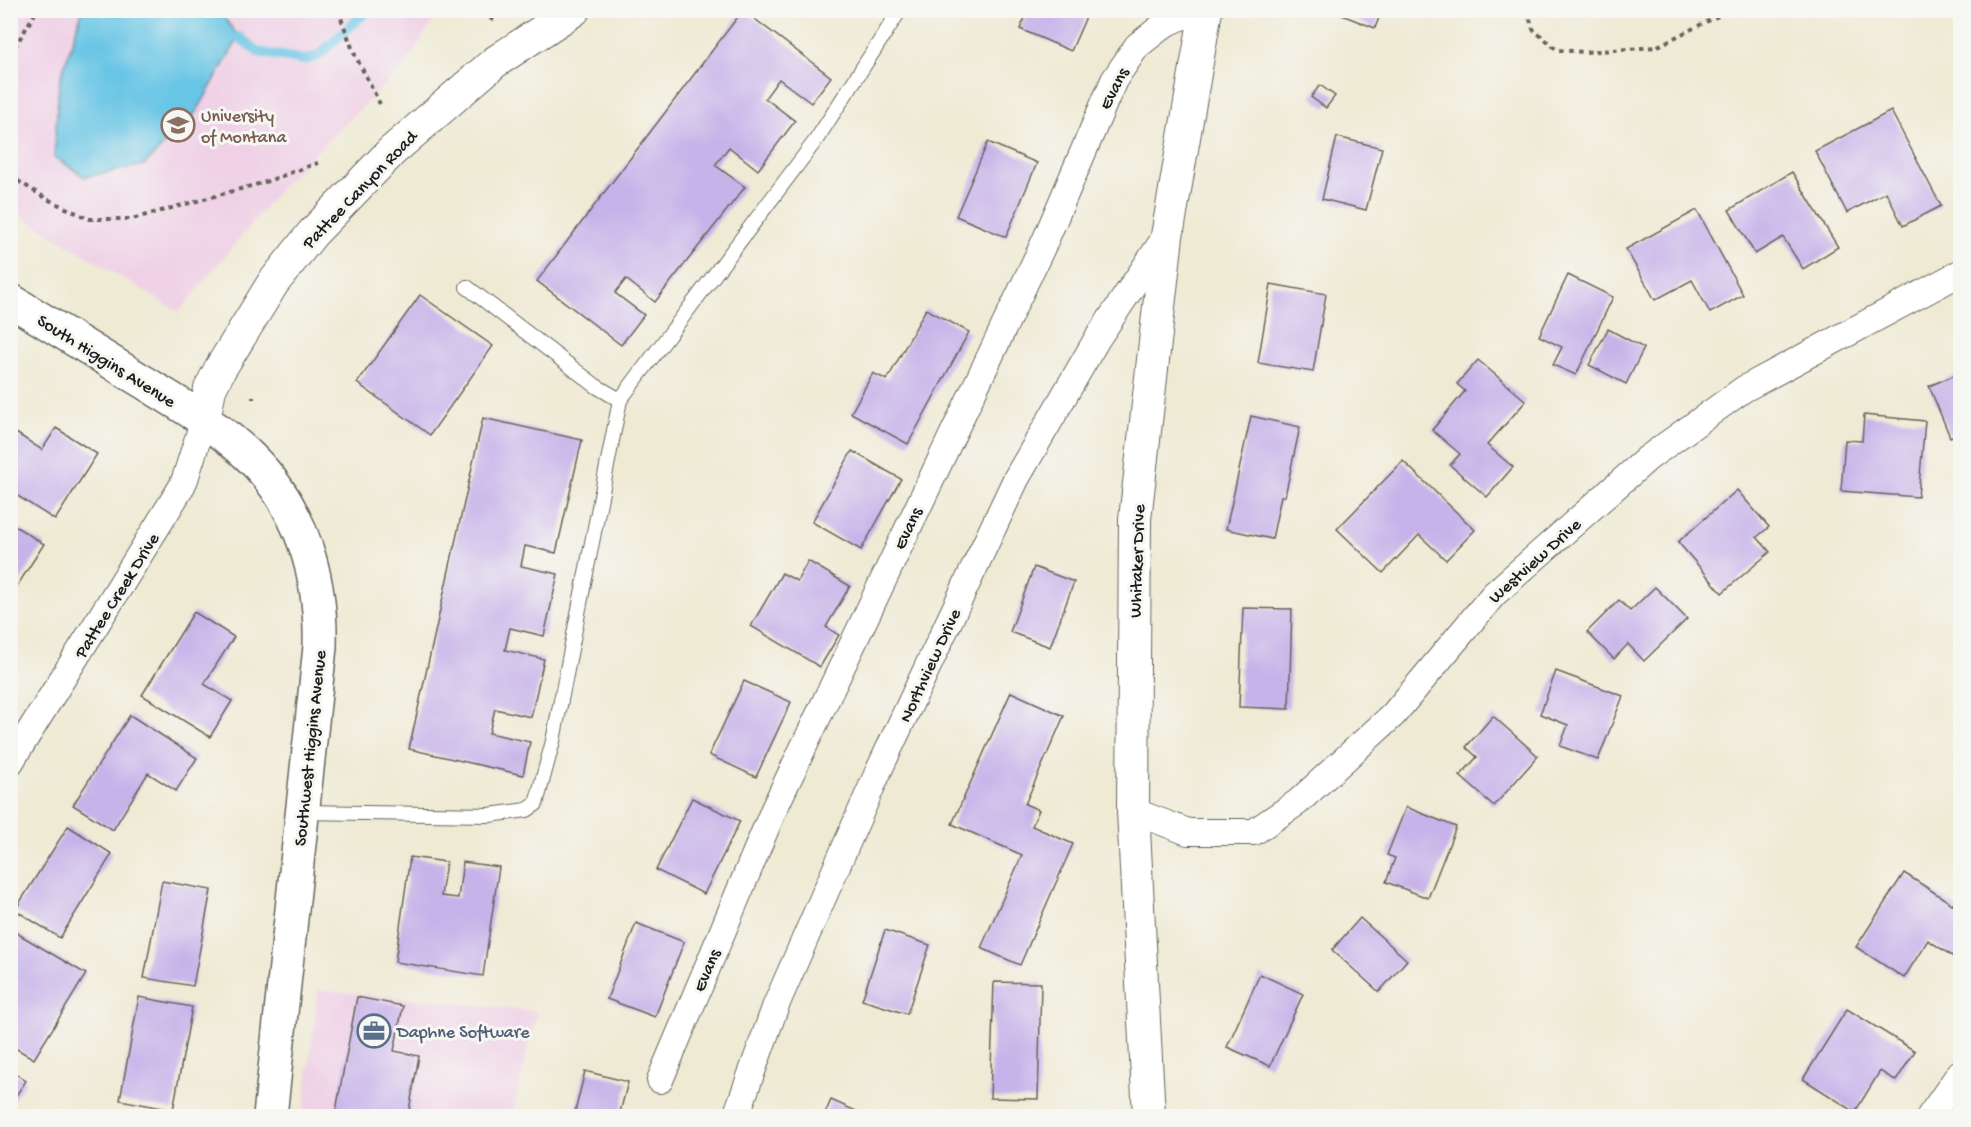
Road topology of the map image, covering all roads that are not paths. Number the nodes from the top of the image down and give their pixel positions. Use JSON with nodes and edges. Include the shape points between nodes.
{"nodes":[{"id":1,"x":574,"y":10,"type":"edge"},
{"id":2,"x":900,"y":10,"type":"edge"},
{"id":3,"x":1197,"y":10,"type":"edge"},
{"id":4,"x":1206,"y":10,"type":"edge"},
{"id":5,"x":1167,"y":236,"type":"junction"},
{"id":6,"x":1960,"y":273,"type":"edge"},
{"id":7,"x":467,"y":287,"type":"dead end"},
{"id":8,"x":10,"y":300,"type":"edge"},
{"id":9,"x":620,"y":400,"type":"junction"},
{"id":10,"x":204,"y":419,"type":"junction"},
{"id":11,"x":10,"y":763,"type":"edge"},
{"id":12,"x":1133,"y":811,"type":"junction"},
{"id":13,"x":302,"y":812,"type":"junction"},
{"id":14,"x":1960,"y":1073,"type":"edge"},
{"id":15,"x":660,"y":1080,"type":"dead end"},
{"id":16,"x":270,"y":1116,"type":"edge"},
{"id":17,"x":736,"y":1116,"type":"edge"},
{"id":18,"x":1149,"y":1116,"type":"edge"},
{"id":19,"x":1930,"y":1116,"type":"edge"}],
"edges":[{"from":1,"to":10,"type":"street","name":"Pattee Canyon Road","via":[[495,62],[392,151],[312,234],[273,283],[220,369],[210,389]]},
{"from":2,"to":9,"type":"lane","via":[[816,140]]},
{"from":3,"to":15,"type":"street","name":"Evans","via":[[1165,24],[1137,46],[1114,80],[1045,241],[774,809]]},
{"from":4,"to":5,"type":"street","name":"Whitaker Drive"},
{"from":5,"to":12,"type":"street","name":"Whitaker Drive","via":[[1135,519]]},
{"from":5,"to":17,"type":"street","name":"Northview Drive","via":[[1097,339],[1017,479],[879,770],[776,1005]]},
{"from":6,"to":12,"type":"street","name":"Westview Drive","via":[[1744,389],[1648,458],[1494,594],[1393,715],[1298,802],[1254,832],[1188,832]]},
{"from":7,"to":9,"type":"lane"},
{"from":8,"to":10,"type":"main road","name":"South Higgins Avenue"},
{"from":9,"to":13,"type":"lane","via":[[553,741],[536,804],[527,810],[489,815]]},
{"from":10,"to":11,"type":"street","name":"Pattee Creek Drive","via":[[175,498]]},
{"from":10,"to":13,"type":"main road","name":"Southwest Higgins Avenue","via":[[250,457],[281,493],[297,522],[317,587],[320,647]]},
{"from":12,"to":18,"type":"street","name":"Whitaker Drive"},
{"from":13,"to":16,"type":"main road","name":"Southwest Higgins Avenue"},
{"from":14,"to":19,"type":"street"}]}
